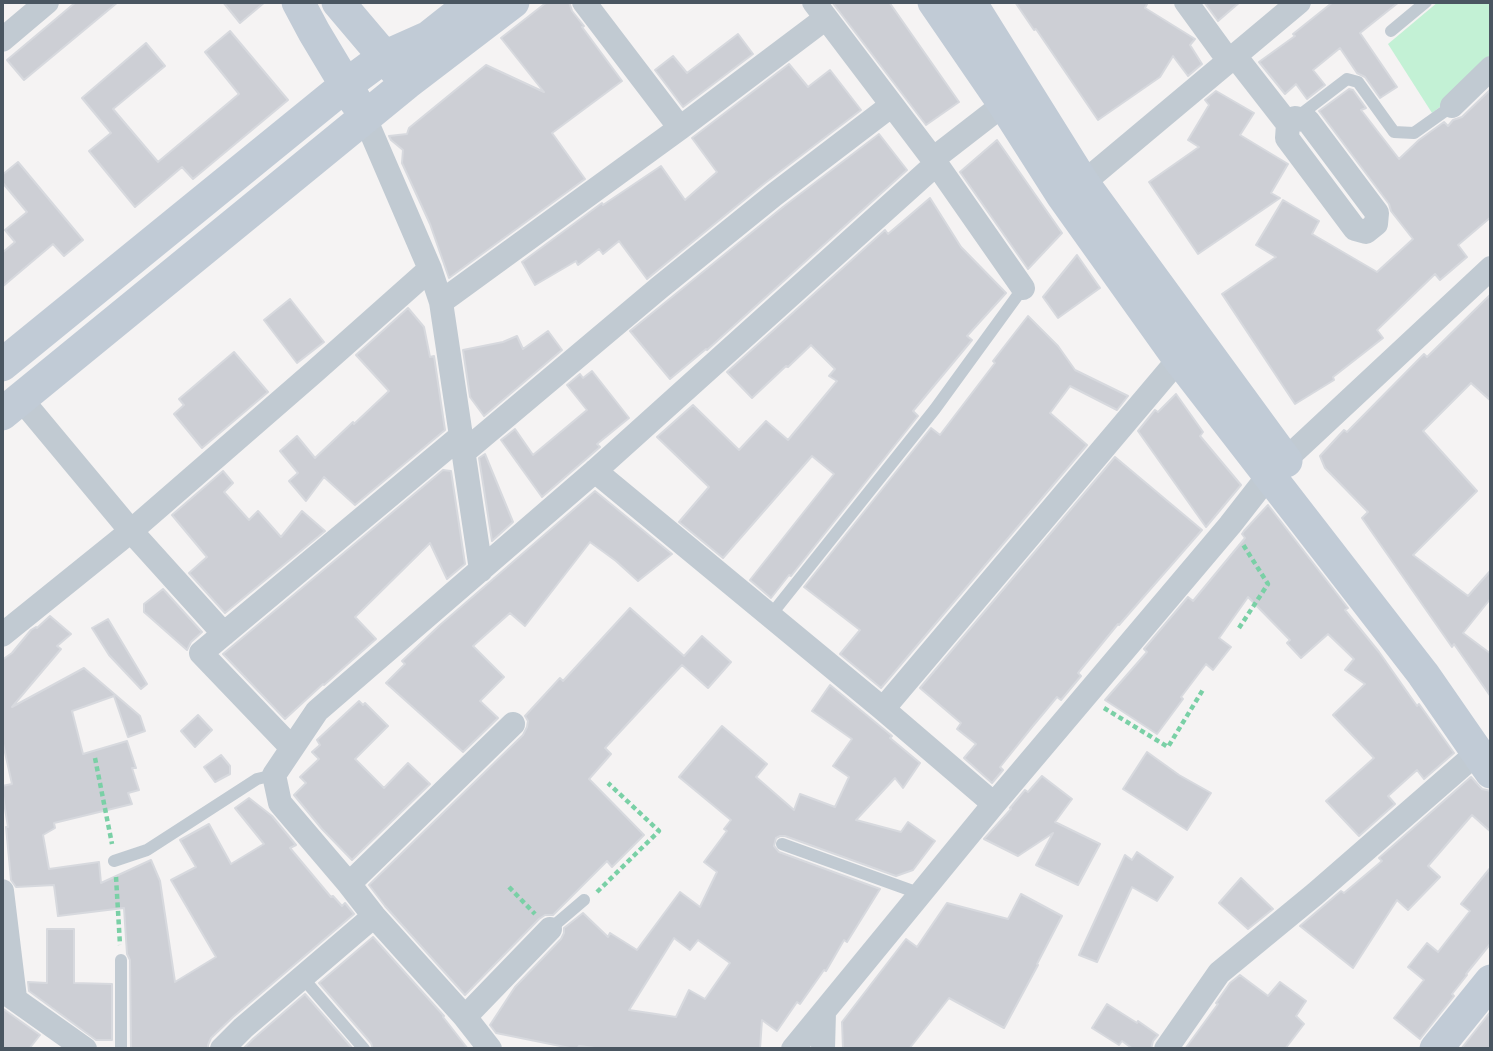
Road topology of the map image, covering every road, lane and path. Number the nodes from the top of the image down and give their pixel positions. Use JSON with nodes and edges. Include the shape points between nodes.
{"nodes":[{"id":1,"x":47,"y":2,"type":"edge"},
{"id":2,"x":298,"y":2,"type":"edge"},
{"id":3,"x":338,"y":2,"type":"edge"},
{"id":4,"x":473,"y":2,"type":"edge"},
{"id":5,"x":513,"y":2,"type":"edge"},
{"id":6,"x":584,"y":2,"type":"edge"},
{"id":7,"x":934,"y":2,"type":"edge"},
{"id":8,"x":970,"y":2,"type":"edge"},
{"id":9,"x":1186,"y":2,"type":"edge"},
{"id":10,"x":1299,"y":2,"type":"edge"},
{"id":11,"x":1426,"y":2,"type":"edge"},
{"id":12,"x":820,"y":10,"type":"edge"},
{"id":13,"x":1391,"y":31,"type":"dead end"},
{"id":14,"x":2,"y":40,"type":"edge"},
{"id":15,"x":384,"y":57,"type":"junction"},
{"id":16,"x":1232,"y":58,"type":"junction"},
{"id":17,"x":1491,"y":68,"type":"edge"},
{"id":18,"x":407,"y":83,"type":"junction"},
{"id":19,"x":346,"y":85,"type":"junction"},
{"id":20,"x":1004,"y":104,"type":"junction"},
{"id":21,"x":892,"y":105,"type":"junction"},
{"id":22,"x":1452,"y":106,"type":"joint"},
{"id":23,"x":365,"y":118,"type":"junction"},
{"id":24,"x":1292,"y":121,"type":"joint"},
{"id":25,"x":680,"y":128,"type":"junction"},
{"id":26,"x":934,"y":162,"type":"junction"},
{"id":27,"x":1073,"y":189,"type":"junction"},
{"id":28,"x":1491,"y":268,"type":"edge"},
{"id":29,"x":430,"y":269,"type":"junction"},
{"id":30,"x":1023,"y":288,"type":"joint"},
{"id":31,"x":441,"y":302,"type":"junction"},
{"id":32,"x":1178,"y":359,"type":"junction"},
{"id":33,"x":2,"y":365,"type":"edge"},
{"id":34,"x":11,"y":407,"type":"edge"},
{"id":35,"x":462,"y":444,"type":"junction"},
{"id":36,"x":1277,"y":468,"type":"junction"},
{"id":37,"x":595,"y":471,"type":"junction"},
{"id":38,"x":1230,"y":525,"type":"junction"},
{"id":39,"x":131,"y":531,"type":"junction"},
{"id":40,"x":481,"y":570,"type":"junction"},
{"id":41,"x":771,"y":616,"type":"junction"},
{"id":42,"x":1239,"y":628,"type":"dead end"},
{"id":43,"x":224,"y":634,"type":"junction"},
{"id":44,"x":2,"y":635,"type":"edge"},
{"id":45,"x":1204,"y":688,"type":"dead end"},
{"id":46,"x":1085,"y":696,"type":"junction"},
{"id":47,"x":883,"y":709,"type":"junction"},
{"id":48,"x":513,"y":724,"type":"dead end"},
{"id":49,"x":291,"y":747,"type":"junction"},
{"id":50,"x":1488,"y":750,"type":"edge"},
{"id":51,"x":274,"y":775,"type":"junction"},
{"id":52,"x":608,"y":783,"type":"dead end"},
{"id":53,"x":995,"y":804,"type":"junction"},
{"id":54,"x":782,"y":844,"type":"dead end"},
{"id":55,"x":114,"y":861,"type":"dead end"},
{"id":56,"x":349,"y":884,"type":"junction"},
{"id":57,"x":509,"y":887,"type":"dead end"},
{"id":58,"x":2,"y":891,"type":"edge"},
{"id":59,"x":921,"y":894,"type":"junction"},
{"id":60,"x":584,"y":900,"type":"joint"},
{"id":61,"x":374,"y":916,"type":"junction"},
{"id":62,"x":550,"y":929,"type":"junction"},
{"id":63,"x":121,"y":960,"type":"dead end"},
{"id":64,"x":302,"y":977,"type":"junction"},
{"id":65,"x":1491,"y":981,"type":"edge"},
{"id":66,"x":8,"y":994,"type":"edge"},
{"id":67,"x":824,"y":1012,"type":"junction"},
{"id":68,"x":465,"y":1017,"type":"junction"},
{"id":69,"x":85,"y":1049,"type":"edge"},
{"id":70,"x":121,"y":1049,"type":"edge"},
{"id":71,"x":222,"y":1049,"type":"edge"},
{"id":72,"x":364,"y":1049,"type":"edge"},
{"id":73,"x":490,"y":1049,"type":"edge"},
{"id":74,"x":793,"y":1049,"type":"edge"},
{"id":75,"x":822,"y":1049,"type":"edge"},
{"id":76,"x":1166,"y":1049,"type":"edge"},
{"id":77,"x":1436,"y":1049,"type":"edge"}],
"edges":[{"from":1,"to":14,"type":"street"},
{"from":2,"to":19,"type":"street"},
{"from":3,"to":15,"type":"street"},
{"from":4,"to":15,"type":"street","via":[[429,37]]},
{"from":5,"to":18,"type":"street"},
{"from":6,"to":25,"type":"street"},
{"from":7,"to":20,"type":"street"},
{"from":8,"to":27,"type":"street"},
{"from":9,"to":16,"type":"street"},
{"from":10,"to":16,"type":"street"},
{"from":11,"to":13,"type":"lane"},
{"from":12,"to":21,"type":"street"},
{"from":12,"to":25,"type":"street"},
{"from":15,"to":18,"type":"street"},
{"from":15,"to":19,"type":"street"},
{"from":16,"to":24,"type":"street"},
{"from":16,"to":27,"type":"street"},
{"from":17,"to":22,"type":"street"},
{"from":18,"to":23,"type":"street"},
{"from":19,"to":23,"type":"street"},
{"from":19,"to":33,"type":"street"},
{"from":20,"to":26,"type":"street"},
{"from":20,"to":27,"type":"street"},
{"from":21,"to":26,"type":"street"},
{"from":21,"to":35,"type":"street"},
{"from":22,"to":24,"type":"lane","via":[[1414,133],[1394,132],[1357,82],[1347,79]]},
{"from":23,"to":29,"type":"street"},
{"from":23,"to":34,"type":"street"},
{"from":25,"to":31,"type":"street"},
{"from":26,"to":30,"type":"street"},
{"from":26,"to":37,"type":"street"},
{"from":27,"to":32,"type":"street"},
{"from":27,"to":36,"type":"street"},
{"from":28,"to":36,"type":"street"},
{"from":29,"to":31,"type":"street"},
{"from":29,"to":39,"type":"street"},
{"from":30,"to":41,"type":"lane","via":[[935,409]]},
{"from":31,"to":35,"type":"street"},
{"from":32,"to":36,"type":"street"},
{"from":32,"to":47,"type":"street"},
{"from":34,"to":39,"type":"street"},
{"from":35,"to":40,"type":"street"},
{"from":35,"to":43,"type":"street"},
{"from":36,"to":38,"type":"street"},
{"from":36,"to":50,"type":"street","via":[[1423,674]]},
{"from":37,"to":40,"type":"street"},
{"from":37,"to":41,"type":"street"},
{"from":38,"to":42,"type":"path","via":[[1268,584]]},
{"from":38,"to":46,"type":"street"},
{"from":39,"to":43,"type":"street"},
{"from":39,"to":44,"type":"street"},
{"from":40,"to":49,"type":"street","via":[[317,711]]},
{"from":41,"to":47,"type":"street"},
{"from":43,"to":49,"type":"street","via":[[201,653]]},
{"from":45,"to":46,"type":"path","via":[[1168,747]]},
{"from":46,"to":53,"type":"street"},
{"from":47,"to":53,"type":"street"},
{"from":48,"to":56,"type":"street"},
{"from":49,"to":51,"type":"street"},
{"from":50,"to":76,"type":"street","via":[[1219,973]]},
{"from":51,"to":55,"type":"lane","via":[[257,779],[147,850]]},
{"from":51,"to":56,"type":"street","via":[[280,803]]},
{"from":52,"to":60,"type":"path","via":[[659,831]]},
{"from":53,"to":59,"type":"street"},
{"from":54,"to":59,"type":"lane"},
{"from":56,"to":61,"type":"street"},
{"from":57,"to":62,"type":"path"},
{"from":58,"to":66,"type":"street"},
{"from":59,"to":67,"type":"street"},
{"from":60,"to":62,"type":"lane"},
{"from":61,"to":64,"type":"street"},
{"from":61,"to":68,"type":"street"},
{"from":62,"to":68,"type":"street"},
{"from":63,"to":70,"type":"lane"},
{"from":64,"to":71,"type":"street"},
{"from":64,"to":72,"type":"lane"},
{"from":65,"to":77,"type":"street"},
{"from":66,"to":69,"type":"street"},
{"from":67,"to":74,"type":"street"},
{"from":67,"to":75,"type":"street"},
{"from":68,"to":73,"type":"street"}]}
